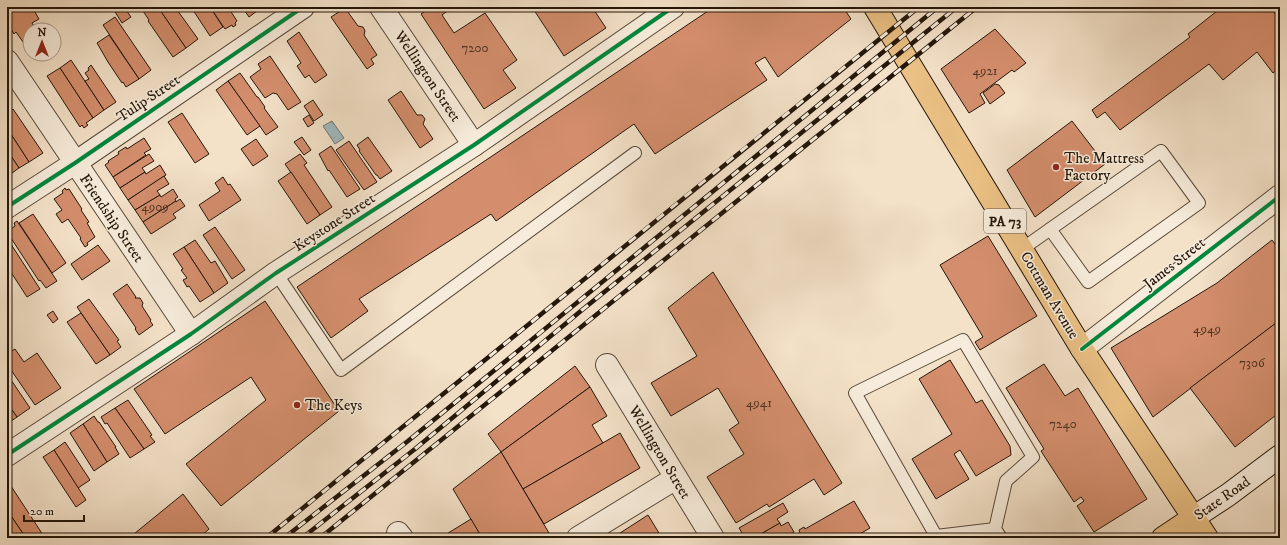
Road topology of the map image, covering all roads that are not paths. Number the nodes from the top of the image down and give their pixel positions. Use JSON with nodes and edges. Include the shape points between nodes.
{"nodes":[{"id":1,"x":303,"y":7,"type":"edge"},
{"id":2,"x":381,"y":7,"type":"edge"},
{"id":3,"x":673,"y":7,"type":"edge"},
{"id":4,"x":875,"y":7,"type":"edge"},
{"id":5,"x":7,"y":61,"type":"edge"},
{"id":6,"x":474,"y":145,"type":"junction"},
{"id":7,"x":635,"y":153,"type":"dead end"},
{"id":8,"x":75,"y":163,"type":"junction"},
{"id":9,"x":1280,"y":196,"type":"edge"},
{"id":10,"x":7,"y":207,"type":"edge"},
{"id":11,"x":1050,"y":230,"type":"junction"},
{"id":12,"x":1022,"y":250,"type":"junction"},
{"id":13,"x":276,"y":273,"type":"junction"},
{"id":14,"x":191,"y":334,"type":"junction"},
{"id":15,"x":1082,"y":349,"type":"junction"},
{"id":16,"x":608,"y":365,"type":"dead end"},
{"id":17,"x":7,"y":455,"type":"edge"},
{"id":18,"x":1280,"y":456,"type":"edge"},
{"id":19,"x":676,"y":478,"type":"junction"},
{"id":20,"x":1195,"y":528,"type":"edge"},
{"id":21,"x":998,"y":534,"type":"edge"},
{"id":22,"x":578,"y":538,"type":"edge"},
{"id":23,"x":713,"y":538,"type":"edge"},
{"id":24,"x":1163,"y":538,"type":"edge"},
{"id":25,"x":1207,"y":538,"type":"edge"}],
"edges":[{"from":1,"to":8,"type":"street","name":"Tulip Street"},
{"from":2,"to":6,"type":"street","name":"Wellington Street"},
{"from":3,"to":6,"type":"street","name":"Keystone Street"},
{"from":4,"to":12,"type":"main road","name":"Cottman Avenue","number":"PA 73"},
{"from":5,"to":8,"type":"street","name":"Friendship Street"},
{"from":6,"to":13,"type":"street","name":"Keystone Street"},
{"from":7,"to":13,"type":"lane","via":[[341,370]]},
{"from":8,"to":10,"type":"street","name":"Tulip Street"},
{"from":8,"to":14,"type":"street","name":"Friendship Street"},
{"from":9,"to":15,"type":"street","name":"James Street"},
{"from":11,"to":11,"type":"lane","via":[[1161,151],[1199,203],[1088,282]]},
{"from":11,"to":12,"type":"lane"},
{"from":12,"to":15,"type":"main road","name":"Cottman Avenue","number":"PA 73"},
{"from":13,"to":14,"type":"street","name":"Keystone Street"},
{"from":14,"to":17,"type":"street","name":"Keystone Street"},
{"from":15,"to":20,"type":"main road","name":"Cottman Avenue","number":"PA 73"},
{"from":16,"to":19,"type":"street","name":"Wellington Street"},
{"from":18,"to":20,"type":"street","name":"State Road","via":[[1228,495]]},
{"from":19,"to":22,"type":"street"},
{"from":19,"to":23,"type":"street","name":"Wellington Street"},
{"from":20,"to":24,"type":"main road","name":"State Road"},
{"from":20,"to":25,"type":"main road","name":"Cottman Avenue"},
{"from":21,"to":21,"type":"lane","via":[[936,536],[854,393],[963,340],[1033,457],[1006,481]]}]}
